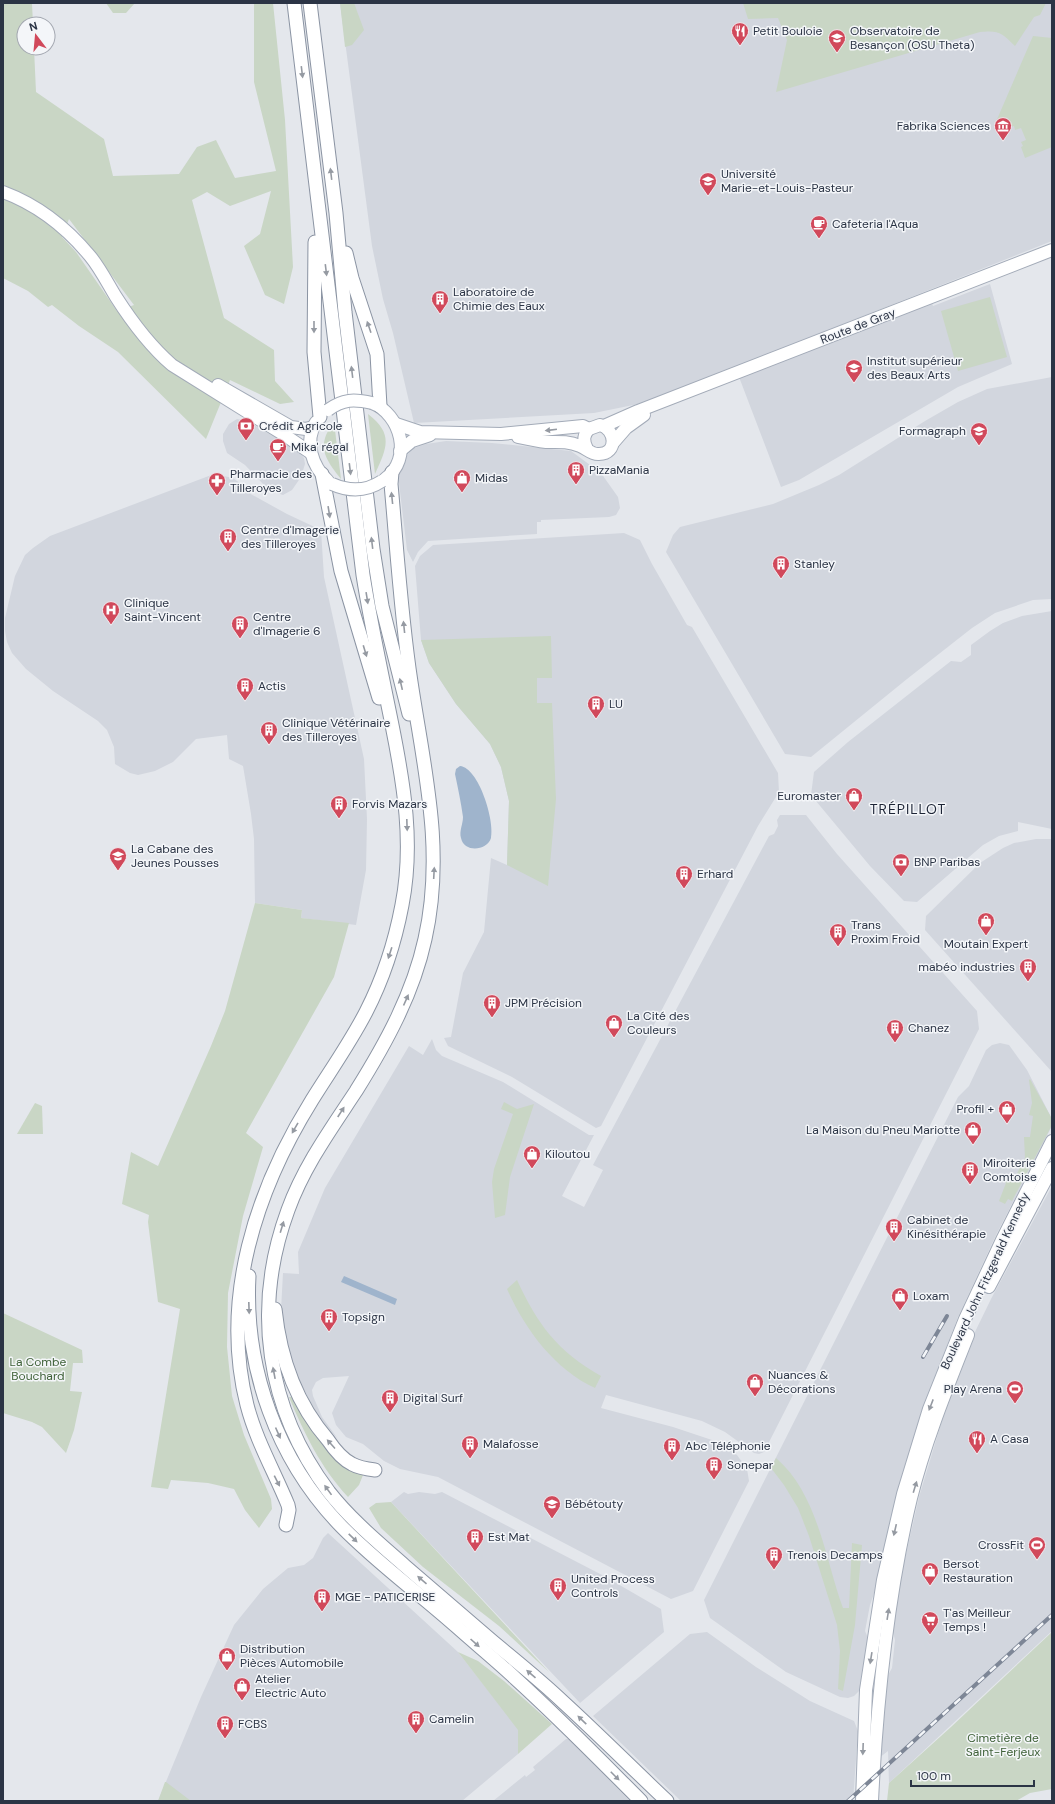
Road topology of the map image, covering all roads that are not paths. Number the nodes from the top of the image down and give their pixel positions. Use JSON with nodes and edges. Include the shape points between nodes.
{"nodes":[{"id":1,"x":289,"y":3,"type":"edge"},
{"id":2,"x":294,"y":3,"type":"edge"},
{"id":3,"x":310,"y":3,"type":"edge"},
{"id":4,"x":317,"y":3,"type":"edge"},
{"id":5,"x":297,"y":33,"type":"junction"},
{"id":6,"x":317,"y":68,"type":"junction"},
{"id":7,"x":316,"y":190,"type":"junction"},
{"id":8,"x":3,"y":192,"type":"edge"},
{"id":9,"x":336,"y":213,"type":"junction"},
{"id":10,"x":1052,"y":250,"type":"edge"},
{"id":11,"x":140,"y":330,"type":"junction"},
{"id":12,"x":664,"y":402,"type":"junction"},
{"id":13,"x":376,"y":405,"type":"junction"},
{"id":14,"x":320,"y":418,"type":"junction"},
{"id":15,"x":396,"y":424,"type":"junction"},
{"id":16,"x":604,"y":426,"type":"junction"},
{"id":17,"x":589,"y":429,"type":"junction"},
{"id":18,"x":441,"y":432,"type":"junction"},
{"id":19,"x":501,"y":434,"type":"junction"},
{"id":20,"x":613,"y":443,"type":"junction"},
{"id":21,"x":587,"y":449,"type":"junction"},
{"id":22,"x":400,"y":451,"type":"junction"},
{"id":23,"x":311,"y":453,"type":"junction"},
{"id":24,"x":322,"y":474,"type":"junction"},
{"id":25,"x":387,"y":476,"type":"junction"},
{"id":26,"x":401,"y":772,"type":"junction"},
{"id":27,"x":426,"y":775,"type":"junction"},
{"id":28,"x":1052,"y":1141,"type":"edge"},
{"id":29,"x":1052,"y":1168,"type":"edge"},
{"id":30,"x":262,"y":1200,"type":"junction"},
{"id":31,"x":274,"y":1265,"type":"junction"},
{"id":32,"x":375,"y":1470,"type":"dead end"},
{"id":33,"x":286,"y":1525,"type":"dead end"},
{"id":34,"x":641,"y":1801,"type":"edge"},
{"id":35,"x":667,"y":1801,"type":"edge"},
{"id":36,"x":862,"y":1801,"type":"edge"},
{"id":37,"x":872,"y":1801,"type":"edge"}],
"edges":[{"from":1,"to":5,"type":"highway"},
{"from":2,"to":5,"type":"highway"},
{"from":3,"to":6,"type":"highway"},
{"from":4,"to":6,"type":"highway"},
{"from":5,"to":7,"type":"highway","one_way":true},
{"from":9,"to":6,"type":"highway","one_way":true},
{"from":7,"to":14,"type":"highway","one_way":true,"via":[[314,352]]},
{"from":7,"to":26,"type":"highway","one_way":true,"via":[[364,581]]},
{"from":8,"to":11,"type":"main road","via":[[17,197],[62,226],[91,257]]},
{"from":13,"to":9,"type":"highway","one_way":true,"via":[[377,354],[352,278]]},
{"from":27,"to":9,"type":"highway","one_way":true,"via":[[402,691],[382,606],[345,312]]},
{"from":10,"to":12,"type":"main road","name":"Route de Gray"},
{"from":11,"to":14,"type":"main road","via":[[182,363],[281,423],[306,430]]},
{"from":11,"to":23,"type":"main road","via":[[158,353],[172,365]]},
{"from":12,"to":16,"type":"main road","name":"Route de Gray"},
{"from":12,"to":20,"type":"main road","name":"Route de Gray","via":[[635,421]]},
{"from":13,"to":14,"type":"main road","bridge":true,"via":[[345,400]]},
{"from":13,"to":15,"type":"main road"},
{"from":14,"to":23,"type":"main road","via":[[310,440]]},
{"from":15,"to":18,"type":"main road","via":[[420,432]]},
{"from":15,"to":22,"type":"main road","via":[[401,443]]},
{"from":16,"to":17,"type":"main road"},
{"from":16,"to":20,"type":"main road","via":[[611,433]]},
{"from":17,"to":19,"type":"main road","one_way":true,"via":[[583,426]]},
{"from":17,"to":21,"type":"main road","via":[[584,437]]},
{"from":18,"to":19,"type":"main road"},
{"from":18,"to":22,"type":"main road","via":[[412,441]]},
{"from":19,"to":21,"type":"main road","via":[[537,441],[569,442]]},
{"from":20,"to":21,"type":"main road","via":[[608,451],[601,454],[594,454]]},
{"from":22,"to":25,"type":"main road"},
{"from":23,"to":24,"type":"main road"},
{"from":24,"to":25,"type":"main road","bridge":true,"via":[[332,484],[357,490],[371,487]]},
{"from":24,"to":26,"type":"highway","one_way":true,"via":[[341,572]]},
{"from":27,"to":25,"type":"highway","one_way":true,"via":[[407,651],[391,484]]},
{"from":26,"to":30,"type":"highway","one_way":true,"via":[[407,820],[407,868],[403,903],[390,952],[367,1010],[288,1140]]},
{"from":31,"to":27,"type":"highway","one_way":true,"via":[[285,1218],[303,1176],[389,1035],[418,968],[429,922],[434,877],[433,827]]},
{"from":28,"to":36,"type":"main road","name":"Boulevard John Fitzgerald Kennedy","one_way":true,"via":[[965,1319],[929,1409],[903,1494],[883,1580],[866,1690]]},
{"from":37,"to":29,"type":"main road","name":"Boulevard John Fitzgerald Kennedy","one_way":true,"via":[[885,1635],[895,1572],[912,1497],[937,1414],[974,1320],[999,1266]]},
{"from":30,"to":33,"type":"highway","one_way":true,"via":[[240,1287],[238,1350],[242,1384],[253,1426],[289,1507]]},
{"from":30,"to":34,"type":"highway","one_way":true,"via":[[249,1266],[250,1332],[263,1392],[289,1456],[308,1486],[346,1532],[516,1678]]},
{"from":32,"to":31,"type":"highway","one_way":true,"via":[[356,1466],[345,1459],[317,1426],[296,1392],[279,1339]]},
{"from":35,"to":31,"type":"highway","one_way":true,"via":[[560,1699],[376,1541],[331,1494],[295,1438],[274,1372],[268,1329],[269,1294]]}]}
